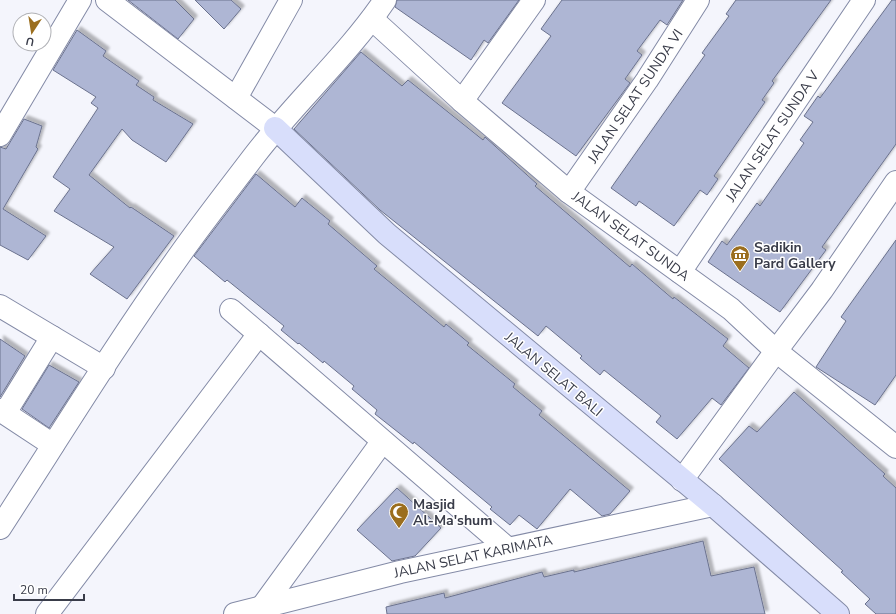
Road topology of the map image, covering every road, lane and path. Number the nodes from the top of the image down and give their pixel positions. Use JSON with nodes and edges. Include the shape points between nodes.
{"nodes":[{"id":1,"x":80,"y":0,"type":"edge"},
{"id":2,"x":107,"y":0,"type":"edge"},
{"id":3,"x":291,"y":0,"type":"edge"},
{"id":4,"x":385,"y":0,"type":"edge"},
{"id":5,"x":534,"y":0,"type":"edge"},
{"id":6,"x":698,"y":0,"type":"edge"},
{"id":7,"x":864,"y":0,"type":"edge"},
{"id":8,"x":372,"y":19,"type":"junction"},
{"id":9,"x":236,"y":98,"type":"junction"},
{"id":10,"x":462,"y":101,"type":"junction"},
{"id":11,"x":275,"y":128,"type":"junction"},
{"id":12,"x":0,"y":135,"type":"edge"},
{"id":13,"x":896,"y":182,"type":"edge"},
{"id":14,"x":570,"y":192,"type":"junction"},
{"id":15,"x":680,"y":272,"type":"junction"},
{"id":16,"x":0,"y":306,"type":"edge"},
{"id":17,"x":231,"y":310,"type":"dead end"},
{"id":18,"x":259,"y":334,"type":"junction"},
{"id":19,"x":52,"y":337,"type":"junction"},
{"id":20,"x":776,"y":350,"type":"junction"},
{"id":21,"x":104,"y":368,"type":"junction"},
{"id":22,"x":3,"y":412,"type":"edge"},
{"id":23,"x":893,"y":437,"type":"edge"},
{"id":24,"x":382,"y":442,"type":"junction"},
{"id":25,"x":53,"y":445,"type":"junction"},
{"id":26,"x":682,"y":480,"type":"junction"},
{"id":27,"x":713,"y":505,"type":"junction"},
{"id":28,"x":0,"y":528,"type":"edge"},
{"id":29,"x":507,"y":548,"type":"junction"},
{"id":30,"x":262,"y":607,"type":"junction"},
{"id":31,"x":47,"y":614,"type":"edge"},
{"id":32,"x":235,"y":614,"type":"edge"},
{"id":33,"x":838,"y":614,"type":"edge"}],
"edges":[{"from":1,"to":12,"type":"street"},
{"from":2,"to":9,"type":"street"},
{"from":3,"to":9,"type":"street"},
{"from":4,"to":8,"type":"street"},
{"from":5,"to":10,"type":"street"},
{"from":6,"to":14,"type":"street","name":"JALAN SELAT SUNDA VI"},
{"from":7,"to":15,"type":"street","name":"JALAN SELAT SUNDA V"},
{"from":8,"to":10,"type":"street","name":"JALAN SELAT SUNDA"},
{"from":8,"to":11,"type":"street"},
{"from":9,"to":11,"type":"street"},
{"from":10,"to":14,"type":"street","name":"JALAN SELAT SUNDA"},
{"from":11,"to":21,"type":"street","via":[[179,256]]},
{"from":11,"to":26,"type":"street","name":"JALAN SELAT BALI","via":[[387,234]]},
{"from":13,"to":20,"type":"street","via":[[822,290]]},
{"from":14,"to":15,"type":"street","name":"JALAN SELAT SUNDA"},
{"from":15,"to":20,"type":"street","name":"JALAN SELAT SUNDA","via":[[732,309]]},
{"from":16,"to":19,"type":"street"},
{"from":17,"to":18,"type":"street"},
{"from":18,"to":24,"type":"street"},
{"from":18,"to":31,"type":"street"},
{"from":19,"to":21,"type":"street"},
{"from":19,"to":22,"type":"street"},
{"from":20,"to":23,"type":"street","name":"JALAN SELAT SUNDA"},
{"from":20,"to":26,"type":"street"},
{"from":21,"to":25,"type":"street"},
{"from":22,"to":25,"type":"street"},
{"from":24,"to":29,"type":"street"},
{"from":24,"to":30,"type":"street"},
{"from":25,"to":28,"type":"street"},
{"from":26,"to":27,"type":"street","name":"JALAN SELAT BALI"},
{"from":27,"to":29,"type":"street","name":"JALAN SELAT KARIMATA"},
{"from":27,"to":33,"type":"street","name":"JALAN SELAT BALI"},
{"from":29,"to":30,"type":"street","name":"JALAN SELAT KARIMATA"},
{"from":30,"to":32,"type":"street","name":"JALAN SELAT KARIMATA"}]}
